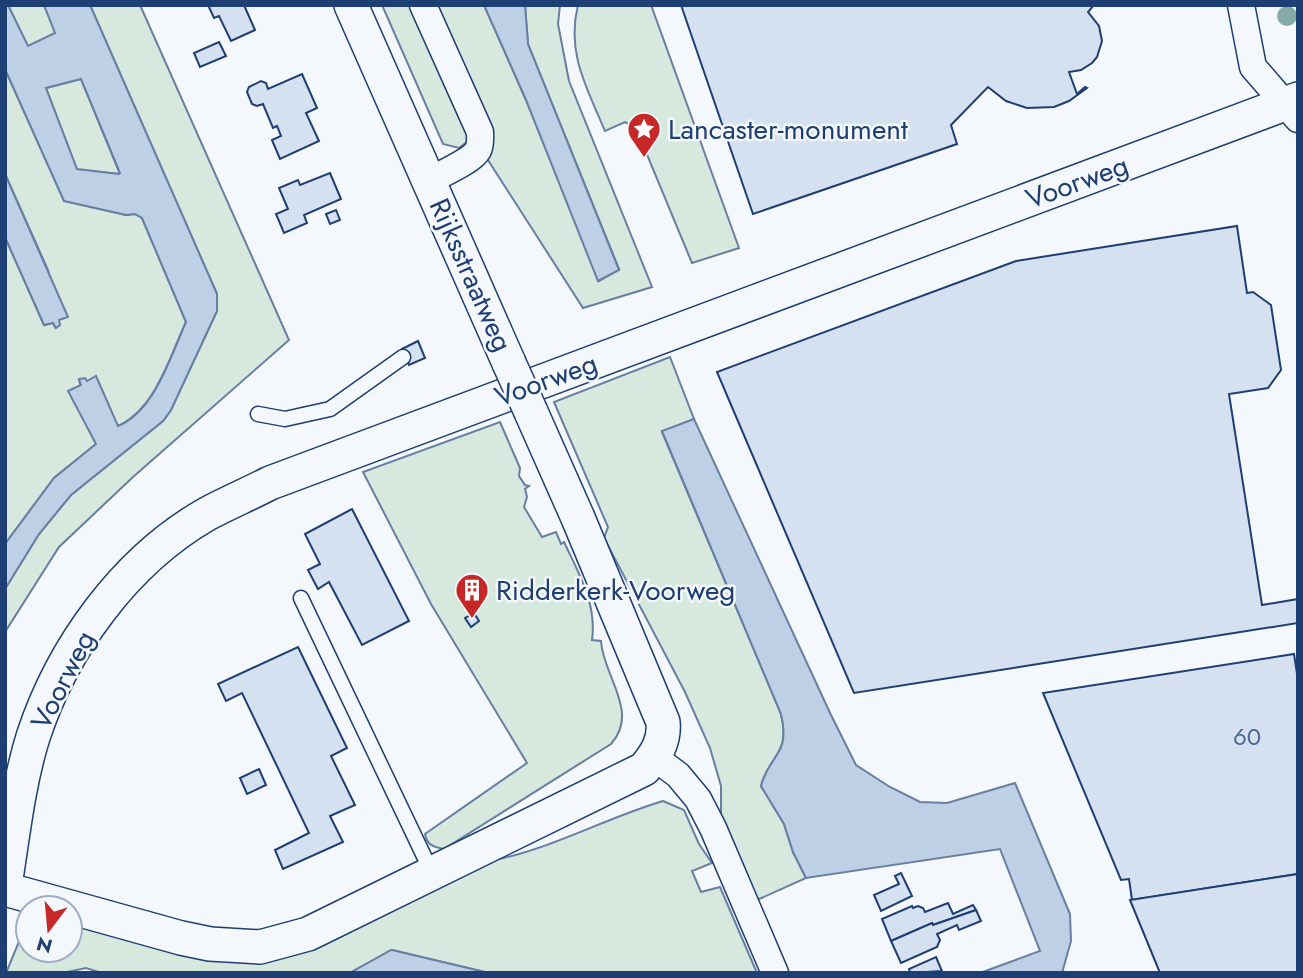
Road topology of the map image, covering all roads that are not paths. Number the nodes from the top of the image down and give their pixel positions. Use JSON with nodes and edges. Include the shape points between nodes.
{"nodes":[{"id":1,"x":351,"y":5,"type":"edge"},
{"id":2,"x":423,"y":5,"type":"edge"},
{"id":3,"x":1241,"y":5,"type":"edge"},
{"id":4,"x":1294,"y":107,"type":"edge"},
{"id":5,"x":429,"y":181,"type":"junction"},
{"id":6,"x":403,"y":357,"type":"dead end"},
{"id":7,"x":258,"y":414,"type":"dead end"},
{"id":8,"x":301,"y":598,"type":"dead end"},
{"id":9,"x":654,"y":757,"type":"junction"},
{"id":10,"x":432,"y":874,"type":"junction"},
{"id":11,"x":5,"y":887,"type":"edge"},
{"id":12,"x":775,"y":973,"type":"edge"}],
"edges":[{"from":1,"to":5,"type":"street","name":"Rijksstraatweg"},
{"from":2,"to":5,"type":"street","name":"Rijksstraatweg","via":[[481,143],[471,157]]},
{"from":3,"to":4,"type":"street","via":[[1253,67]]},
{"from":4,"to":11,"type":"street","name":"Voorweg","via":[[270,483],[206,515],[131,574],[86,629],[54,685],[23,778]]},
{"from":5,"to":9,"type":"street","name":"Rijksstraatweg","bridge":true,"via":[[663,722],[662,741]]},
{"from":6,"to":7,"type":"lane","via":[[330,409],[285,419]]},
{"from":8,"to":10,"type":"lane"},
{"from":9,"to":10,"type":"street","name":"Voorweg","via":[[629,777]]},
{"from":9,"to":12,"type":"street","via":[[678,775],[698,799]]},
{"from":10,"to":11,"type":"street","name":"Voorweg","via":[[308,934],[260,947],[181,938]]}]}
